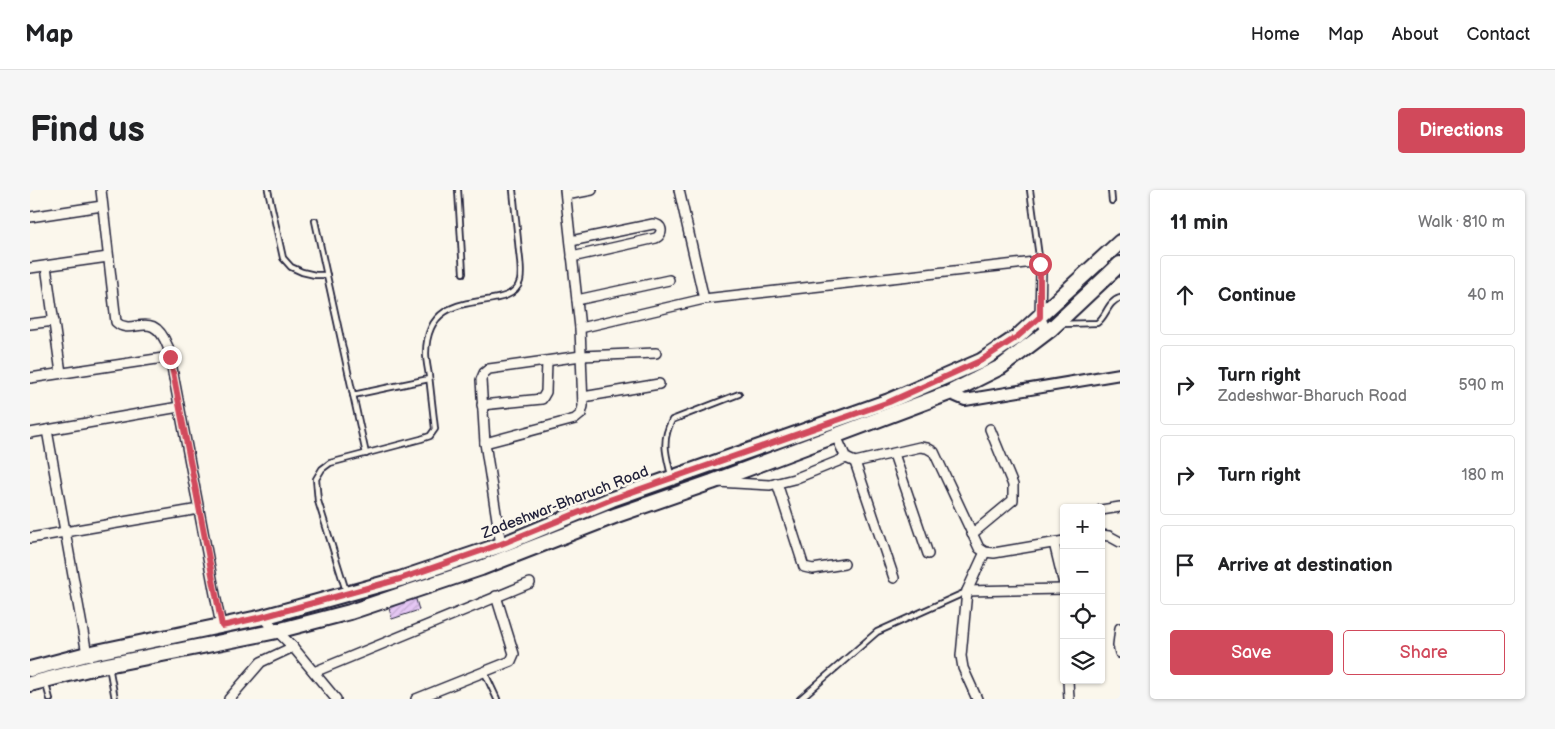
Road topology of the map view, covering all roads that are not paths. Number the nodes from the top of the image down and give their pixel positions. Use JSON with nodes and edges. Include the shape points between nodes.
{"nodes":[{"id":1,"x":101,"y":190,"type":"edge"},
{"id":2,"x":268,"y":190,"type":"edge"},
{"id":3,"x":458,"y":190,"type":"edge"},
{"id":4,"x":513,"y":190,"type":"edge"},
{"id":5,"x":592,"y":190,"type":"edge"},
{"id":6,"x":679,"y":190,"type":"edge"},
{"id":7,"x":1030,"y":190,"type":"edge"},
{"id":8,"x":1111,"y":190,"type":"edge"},
{"id":9,"x":566,"y":192,"type":"edge"},
{"id":10,"x":1112,"y":201,"type":"dead end"},
{"id":11,"x":102,"y":206,"type":"junction"},
{"id":12,"x":30,"y":216,"type":"edge"},
{"id":13,"x":315,"y":221,"type":"dead end"},
{"id":14,"x":570,"y":241,"type":"junction"},
{"id":15,"x":1120,"y":242,"type":"edge"},
{"id":16,"x":108,"y":257,"type":"junction"},
{"id":17,"x":572,"y":257,"type":"junction"},
{"id":18,"x":1040,"y":264,"type":"junction"},
{"id":19,"x":1120,"y":264,"type":"edge"},
{"id":20,"x":46,"y":266,"type":"junction"},
{"id":21,"x":30,"y":268,"type":"edge"},
{"id":22,"x":463,"y":273,"type":"dead end"},
{"id":23,"x":327,"y":275,"type":"junction"},
{"id":24,"x":669,"y":280,"type":"dead end"},
{"id":25,"x":1120,"y":298,"type":"edge"},
{"id":26,"x":704,"y":299,"type":"junction"},
{"id":27,"x":577,"y":300,"type":"junction"},
{"id":28,"x":1040,"y":317,"type":"junction"},
{"id":29,"x":54,"y":321,"type":"junction"},
{"id":30,"x":30,"y":324,"type":"edge"},
{"id":31,"x":580,"y":328,"type":"junction"},
{"id":32,"x":1052,"y":328,"type":"junction"},
{"id":33,"x":656,"y":352,"type":"dead end"},
{"id":34,"x":581,"y":356,"type":"junction"},
{"id":35,"x":170,"y":357,"type":"junction"},
{"id":36,"x":547,"y":361,"type":"junction"},
{"id":37,"x":61,"y":373,"type":"junction"},
{"id":38,"x":1120,"y":374,"type":"edge"},
{"id":39,"x":30,"y":378,"type":"edge"},
{"id":40,"x":429,"y":379,"type":"junction"},
{"id":41,"x":659,"y":384,"type":"dead end"},
{"id":42,"x":949,"y":393,"type":"junction"},
{"id":43,"x":739,"y":394,"type":"dead end"},
{"id":44,"x":353,"y":395,"type":"junction"},
{"id":45,"x":583,"y":397,"type":"junction"},
{"id":46,"x":482,"y":405,"type":"junction"},
{"id":47,"x":179,"y":407,"type":"junction"},
{"id":48,"x":990,"y":429,"type":"dead end"},
{"id":49,"x":47,"y":430,"type":"junction"},
{"id":50,"x":30,"y":433,"type":"edge"},
{"id":51,"x":836,"y":436,"type":"junction"},
{"id":52,"x":485,"y":443,"type":"junction"},
{"id":53,"x":366,"y":454,"type":"junction"},
{"id":54,"x":894,"y":454,"type":"junction"},
{"id":55,"x":851,"y":460,"type":"junction"},
{"id":56,"x":672,"y":479,"type":"junction"},
{"id":57,"x":712,"y":482,"type":"junction"},
{"id":58,"x":777,"y":483,"type":"junction"},
{"id":59,"x":1120,"y":507,"type":"edge"},
{"id":60,"x":199,"y":509,"type":"junction"},
{"id":61,"x":1105,"y":509,"type":"edge"},
{"id":62,"x":64,"y":532,"type":"junction"},
{"id":63,"x":972,"y":534,"type":"junction"},
{"id":64,"x":1105,"y":536,"type":"edge"},
{"id":65,"x":30,"y":538,"type":"edge"},
{"id":66,"x":1060,"y":542,"type":"edge"},
{"id":67,"x":1120,"y":542,"type":"edge"},
{"id":68,"x":1054,"y":543,"type":"junction"},
{"id":69,"x":501,"y":544,"type":"junction"},
{"id":70,"x":985,"y":552,"type":"junction"},
{"id":71,"x":928,"y":554,"type":"dead end"},
{"id":72,"x":844,"y":564,"type":"dead end"},
{"id":73,"x":1060,"y":568,"type":"edge"},
{"id":74,"x":894,"y":578,"type":"dead end"},
{"id":75,"x":530,"y":583,"type":"dead end"},
{"id":76,"x":1060,"y":588,"type":"edge"},
{"id":77,"x":967,"y":591,"type":"junction"},
{"id":78,"x":347,"y":595,"type":"junction"},
{"id":79,"x":496,"y":596,"type":"junction"},
{"id":80,"x":262,"y":617,"type":"junction"},
{"id":81,"x":222,"y":626,"type":"junction"},
{"id":82,"x":1120,"y":628,"type":"edge"},
{"id":83,"x":277,"y":631,"type":"junction"},
{"id":84,"x":293,"y":647,"type":"junction"},
{"id":85,"x":1120,"y":653,"type":"edge"},
{"id":86,"x":87,"y":654,"type":"junction"},
{"id":87,"x":109,"y":665,"type":"junction"},
{"id":88,"x":30,"y":669,"type":"edge"},
{"id":89,"x":484,"y":671,"type":"junction"},
{"id":90,"x":314,"y":672,"type":"junction"},
{"id":91,"x":45,"y":680,"type":"junction"},
{"id":92,"x":30,"y":684,"type":"edge"},
{"id":93,"x":1068,"y":684,"type":"edge"},
{"id":94,"x":50,"y":699,"type":"edge"},
{"id":95,"x":115,"y":699,"type":"edge"},
{"id":96,"x":229,"y":699,"type":"edge"},
{"id":97,"x":336,"y":699,"type":"edge"},
{"id":98,"x":416,"y":699,"type":"edge"},
{"id":99,"x":497,"y":699,"type":"edge"},
{"id":100,"x":800,"y":699,"type":"edge"},
{"id":101,"x":977,"y":699,"type":"edge"},
{"id":102,"x":1069,"y":699,"type":"edge"}],
"edges":[{"from":1,"to":11,"type":"street"},
{"from":2,"to":23,"type":"lane","via":[[283,258],[302,272]]},
{"from":3,"to":22,"type":"lane"},
{"from":4,"to":40,"type":"lane","via":[[521,266],[516,290],[507,296],[447,309],[434,322],[426,354]]},
{"from":5,"to":9,"type":"street"},
{"from":6,"to":26,"type":"street"},
{"from":7,"to":18,"type":"lane"},
{"from":8,"to":10,"type":"lane"},
{"from":9,"to":14,"type":"street"},
{"from":11,"to":12,"type":"street"},
{"from":11,"to":16,"type":"street"},
{"from":13,"to":23,"type":"lane"},
{"from":14,"to":17,"type":"street"},
{"from":14,"to":17,"type":"street","via":[[653,224],[661,227],[662,232],[656,238]]},
{"from":15,"to":28,"type":"main road","name":"Zadeshwar-Bharuch Road"},
{"from":16,"to":20,"type":"street"},
{"from":16,"to":35,"type":"street","via":[[116,322],[124,326],[156,327],[165,340]]},
{"from":17,"to":27,"type":"street"},
{"from":18,"to":26,"type":"street","via":[[1034,262]]},
{"from":18,"to":28,"type":"street"},
{"from":19,"to":32,"type":"main road","name":"Zadeshwar-Bharuch Road"},
{"from":20,"to":21,"type":"street"},
{"from":20,"to":29,"type":"street"},
{"from":23,"to":44,"type":"lane"},
{"from":24,"to":27,"type":"street"},
{"from":25,"to":32,"type":"lane","via":[[1110,303],[1097,323]]},
{"from":26,"to":31,"type":"street"},
{"from":27,"to":31,"type":"street"},
{"from":28,"to":32,"type":"street"},
{"from":28,"to":56,"type":"main road","name":"Zadeshwar-Bharuch Road","via":[[1017,337],[980,361],[889,402]]},
{"from":29,"to":30,"type":"street"},
{"from":29,"to":37,"type":"street"},
{"from":31,"to":34,"type":"street"},
{"from":32,"to":42,"type":"main road","name":"Zadeshwar-Bharuch Road","via":[[1001,367]]},
{"from":33,"to":34,"type":"street"},
{"from":34,"to":36,"type":"street"},
{"from":34,"to":45,"type":"street"},
{"from":35,"to":37,"type":"street"},
{"from":35,"to":47,"type":"street"},
{"from":36,"to":46,"type":"street","via":[[489,369],[481,380]]},
{"from":36,"to":46,"type":"street","via":[[546,392],[542,400]]},
{"from":37,"to":39,"type":"street"},
{"from":38,"to":42,"type":"street","via":[[965,400]]},
{"from":40,"to":44,"type":"lane"},
{"from":40,"to":53,"type":"lane","via":[[435,429],[430,436]]},
{"from":41,"to":45,"type":"street"},
{"from":42,"to":51,"type":"main road","name":"Zadeshwar-Bharuch Road"},
{"from":43,"to":56,"type":"lane","via":[[672,420],[664,446]]},
{"from":44,"to":53,"type":"lane"},
{"from":45,"to":52,"type":"street","via":[[581,414],[575,419]]},
{"from":46,"to":52,"type":"street"},
{"from":47,"to":49,"type":"street"},
{"from":47,"to":60,"type":"street"},
{"from":48,"to":63,"type":"street","via":[[1013,485],[1013,500]]},
{"from":49,"to":50,"type":"street"},
{"from":49,"to":62,"type":"street"},
{"from":51,"to":55,"type":"street"},
{"from":51,"to":57,"type":"main road","name":"Zadeshwar-Bharuch Road"},
{"from":52,"to":69,"type":"street"},
{"from":53,"to":78,"type":"lane","via":[[330,462],[316,480],[318,501]]},
{"from":54,"to":55,"type":"street"},
{"from":54,"to":63,"type":"street","via":[[920,447],[934,452]]},
{"from":54,"to":71,"type":"street"},
{"from":55,"to":58,"type":"street"},
{"from":55,"to":74,"type":"street"},
{"from":56,"to":69,"type":"main road","name":"Zadeshwar-Bharuch Road","via":[[612,499]]},
{"from":57,"to":58,"type":"street"},
{"from":57,"to":83,"type":"main road","name":"Zadeshwar-Bharuch Road","via":[[428,587]]},
{"from":58,"to":72,"type":"street","via":[[804,567],[813,569]]},
{"from":59,"to":61,"type":"street"},
{"from":60,"to":62,"type":"street"},
{"from":60,"to":81,"type":"street"},
{"from":62,"to":65,"type":"street"},
{"from":62,"to":86,"type":"street"},
{"from":63,"to":70,"type":"street","via":[[979,548]]},
{"from":64,"to":67,"type":"street"},
{"from":66,"to":68,"type":"street"},
{"from":68,"to":70,"type":"street"},
{"from":68,"to":73,"type":"street"},
{"from":69,"to":78,"type":"main road","name":"Zadeshwar-Bharuch Road"},
{"from":70,"to":77,"type":"street"},
{"from":75,"to":79,"type":"street"},
{"from":76,"to":77,"type":"street"},
{"from":77,"to":100,"type":"lane","via":[[877,632]]},
{"from":77,"to":101,"type":"street","via":[[961,662]]},
{"from":78,"to":80,"type":"main road","name":"Zadeshwar-Bharuch Road"},
{"from":79,"to":89,"type":"street","via":[[514,654],[511,661]]},
{"from":79,"to":90,"type":"street"},
{"from":80,"to":81,"type":"main road","name":"Zadeshwar-Bharuch Road"},
{"from":80,"to":83,"type":"street"},
{"from":81,"to":86,"type":"main road","name":"Zadeshwar-Bharuch Road"},
{"from":82,"to":85,"type":"street"},
{"from":83,"to":84,"type":"street"},
{"from":83,"to":87,"type":"main road","name":"Zadeshwar-Bharuch Road"},
{"from":84,"to":90,"type":"street"},
{"from":84,"to":96,"type":"street","via":[[261,662]]},
{"from":86,"to":88,"type":"main road","name":"Zadeshwar-Bharuch Road"},
{"from":87,"to":91,"type":"main road","name":"Zadeshwar-Bharuch Road"},
{"from":87,"to":95,"type":"lane"},
{"from":89,"to":98,"type":"street"},
{"from":89,"to":99,"type":"lane"},
{"from":90,"to":97,"type":"street"},
{"from":91,"to":92,"type":"main road","name":"Zadeshwar-Bharuch Road"},
{"from":91,"to":94,"type":"lane"},
{"from":93,"to":102,"type":"street"}]}
